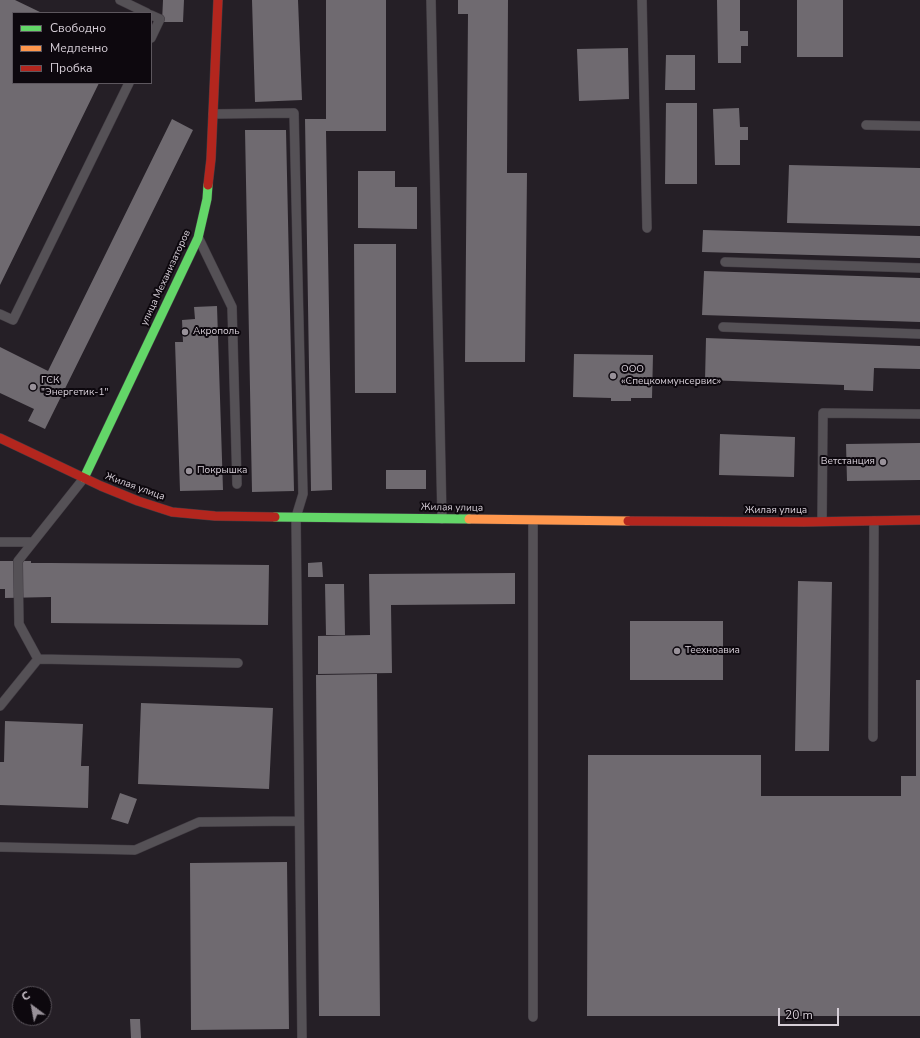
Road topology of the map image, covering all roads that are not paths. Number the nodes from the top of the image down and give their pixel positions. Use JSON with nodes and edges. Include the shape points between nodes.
{"nodes":[{"id":1,"x":120,"y":0,"type":"edge"},
{"id":2,"x":218,"y":0,"type":"edge"},
{"id":3,"x":432,"y":0,"type":"edge"},
{"id":4,"x":642,"y":0,"type":"edge"},
{"id":5,"x":145,"y":12,"type":"edge"},
{"id":6,"x":152,"y":15,"type":"edge"},
{"id":7,"x":152,"y":36,"type":"edge"},
{"id":8,"x":129,"y":84,"type":"edge"},
{"id":9,"x":213,"y":114,"type":"junction"},
{"id":10,"x":866,"y":125,"type":"dead end"},
{"id":11,"x":920,"y":126,"type":"edge"},
{"id":12,"x":647,"y":228,"type":"dead end"},
{"id":13,"x":198,"y":238,"type":"junction"},
{"id":14,"x":725,"y":262,"type":"dead end"},
{"id":15,"x":920,"y":268,"type":"edge"},
{"id":16,"x":0,"y":314,"type":"edge"},
{"id":17,"x":723,"y":327,"type":"dead end"},
{"id":18,"x":920,"y":334,"type":"edge"},
{"id":19,"x":920,"y":414,"type":"edge"},
{"id":20,"x":0,"y":438,"type":"edge"},
{"id":21,"x":84,"y":478,"type":"junction"},
{"id":22,"x":237,"y":484,"type":"dead end"},
{"id":23,"x":296,"y":517,"type":"junction"},
{"id":24,"x":442,"y":519,"type":"junction"},
{"id":25,"x":533,"y":520,"type":"junction"},
{"id":26,"x":874,"y":520,"type":"junction"},
{"id":27,"x":920,"y":520,"type":"edge"},
{"id":28,"x":822,"y":521,"type":"junction"},
{"id":29,"x":0,"y":542,"type":"edge"},
{"id":30,"x":33,"y":542,"type":"junction"},
{"id":31,"x":38,"y":659,"type":"junction"},
{"id":32,"x":238,"y":663,"type":"dead end"},
{"id":33,"x":0,"y":706,"type":"edge"},
{"id":34,"x":873,"y":737,"type":"dead end"},
{"id":35,"x":299,"y":821,"type":"junction"},
{"id":36,"x":0,"y":847,"type":"edge"},
{"id":37,"x":533,"y":1017,"type":"dead end"},
{"id":38,"x":302,"y":1038,"type":"edge"}],
"edges":[{"from":1,"to":5,"type":"lane"},
{"from":2,"to":9,"type":"main road","name":"улица Механизаторов"},
{"from":3,"to":24,"type":"lane"},
{"from":4,"to":12,"type":"lane"},
{"from":6,"to":7,"type":"lane","via":[[160,19]]},
{"from":8,"to":16,"type":"lane","via":[[13,320]]},
{"from":9,"to":13,"type":"main road","name":"улица Механизаторов","via":[[207,199]]},
{"from":9,"to":23,"type":"lane","via":[[294,113],[303,494]]},
{"from":10,"to":11,"type":"lane"},
{"from":13,"to":21,"type":"main road","name":"улица Механизаторов"},
{"from":13,"to":22,"type":"lane","via":[[232,307]]},
{"from":14,"to":15,"type":"lane"},
{"from":17,"to":18,"type":"lane"},
{"from":19,"to":28,"type":"lane","via":[[823,413]]},
{"from":20,"to":21,"type":"main road","name":"Жилая улица"},
{"from":21,"to":23,"type":"main road","name":"Жилая улица","via":[[172,512],[215,516]]},
{"from":21,"to":30,"type":"lane"},
{"from":23,"to":24,"type":"main road","name":"Жилая улица"},
{"from":23,"to":35,"type":"lane"},
{"from":24,"to":25,"type":"main road","name":"Жилая улица"},
{"from":25,"to":28,"type":"main road","name":"Жилая улица"},
{"from":25,"to":37,"type":"lane"},
{"from":26,"to":27,"type":"main road","name":"Жилая улица"},
{"from":26,"to":28,"type":"main road","name":"Жилая улица"},
{"from":26,"to":34,"type":"lane"},
{"from":29,"to":30,"type":"lane"},
{"from":30,"to":31,"type":"lane","via":[[18,561],[19,624]]},
{"from":31,"to":32,"type":"lane"},
{"from":31,"to":33,"type":"lane"},
{"from":35,"to":36,"type":"lane","via":[[199,822],[135,850]]},
{"from":35,"to":38,"type":"lane"}]}
